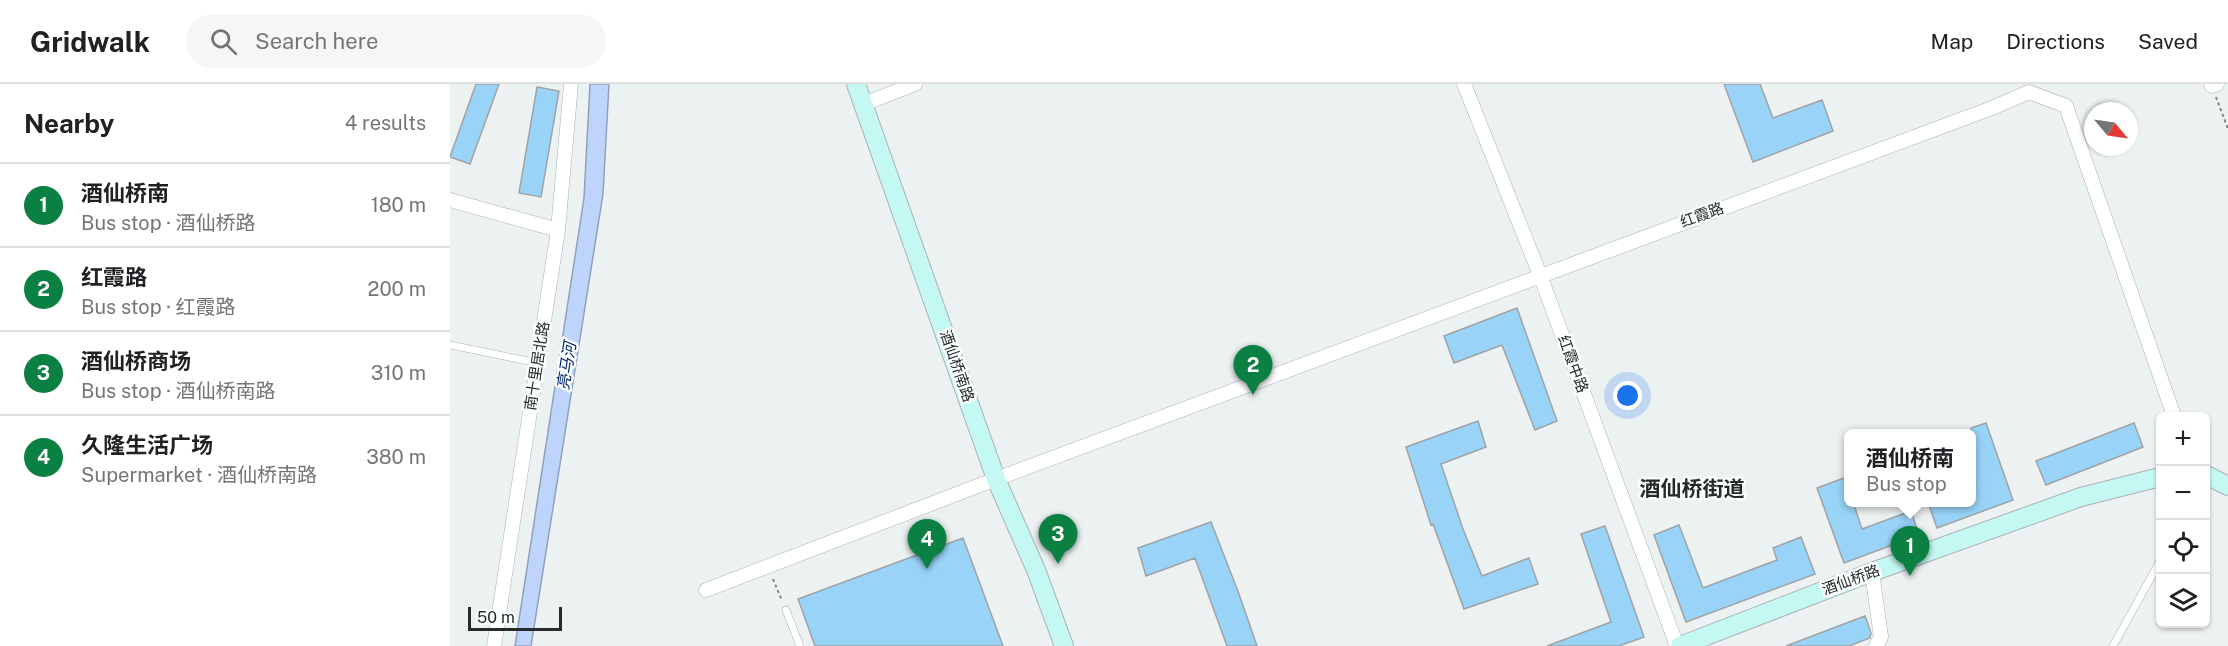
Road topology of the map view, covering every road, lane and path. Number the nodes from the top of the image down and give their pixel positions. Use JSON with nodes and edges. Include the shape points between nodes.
{"nodes":[{"id":1,"x":571,"y":84,"type":"edge"},
{"id":2,"x":856,"y":84,"type":"edge"},
{"id":3,"x":915,"y":84,"type":"edge"},
{"id":4,"x":1464,"y":84,"type":"edge"},
{"id":5,"x":2213,"y":85,"type":"edge"},
{"id":6,"x":864,"y":104,"type":"junction"},
{"id":7,"x":2228,"y":129,"type":"edge"},
{"id":8,"x":450,"y":200,"type":"edge"},
{"id":9,"x":558,"y":230,"type":"junction"},
{"id":10,"x":1540,"y":275,"type":"junction"},
{"id":11,"x":450,"y":345,"type":"edge"},
{"id":12,"x":538,"y":363,"type":"junction"},
{"id":13,"x":2172,"y":412,"type":"edge"},
{"id":14,"x":996,"y":478,"type":"junction"},
{"id":15,"x":2156,"y":478,"type":"edge"},
{"id":16,"x":2210,"y":479,"type":"edge"},
{"id":17,"x":2228,"y":486,"type":"edge"},
{"id":18,"x":767,"y":566,"type":"junction"},
{"id":19,"x":2156,"y":568,"type":"edge"},
{"id":20,"x":1872,"y":572,"type":"junction"},
{"id":21,"x":706,"y":590,"type":"dead end"},
{"id":22,"x":786,"y":610,"type":"joint"},
{"id":23,"x":494,"y":646,"type":"edge"},
{"id":24,"x":800,"y":646,"type":"edge"},
{"id":25,"x":1064,"y":646,"type":"edge"},
{"id":26,"x":1679,"y":646,"type":"edge"},
{"id":27,"x":1876,"y":646,"type":"edge"},
{"id":28,"x":2113,"y":646,"type":"edge"}],
"edges":[{"from":1,"to":9,"type":"street","name":"南十里居北路"},
{"from":2,"to":6,"type":"street","name":"酒仙桥南路"},
{"from":3,"to":6,"type":"street"},
{"from":4,"to":10,"type":"street","name":"红霞中路"},
{"from":5,"to":7,"type":"path"},
{"from":6,"to":14,"type":"street","name":"酒仙桥南路"},
{"from":8,"to":9,"type":"street"},
{"from":9,"to":12,"type":"street","name":"南十里居北路"},
{"from":10,"to":13,"type":"street","name":"红霞路","via":[[2029,92],[2066,106]]},
{"from":10,"to":14,"type":"street","name":"红霞路"},
{"from":10,"to":26,"type":"street","name":"红霞中路"},
{"from":11,"to":12,"type":"lane"},
{"from":12,"to":23,"type":"street","name":"南十里居北路"},
{"from":14,"to":18,"type":"street","name":"红霞路"},
{"from":14,"to":25,"type":"street","name":"酒仙桥南路"},
{"from":15,"to":20,"type":"street","name":"酒仙桥路","via":[[2081,497]]},
{"from":16,"to":17,"type":"street"},
{"from":18,"to":21,"type":"street","name":"红霞路"},
{"from":18,"to":22,"type":"path"},
{"from":19,"to":28,"type":"lane"},
{"from":20,"to":26,"type":"street","name":"酒仙桥路"},
{"from":20,"to":27,"type":"street","via":[[1881,637]]},
{"from":22,"to":24,"type":"lane"}]}
